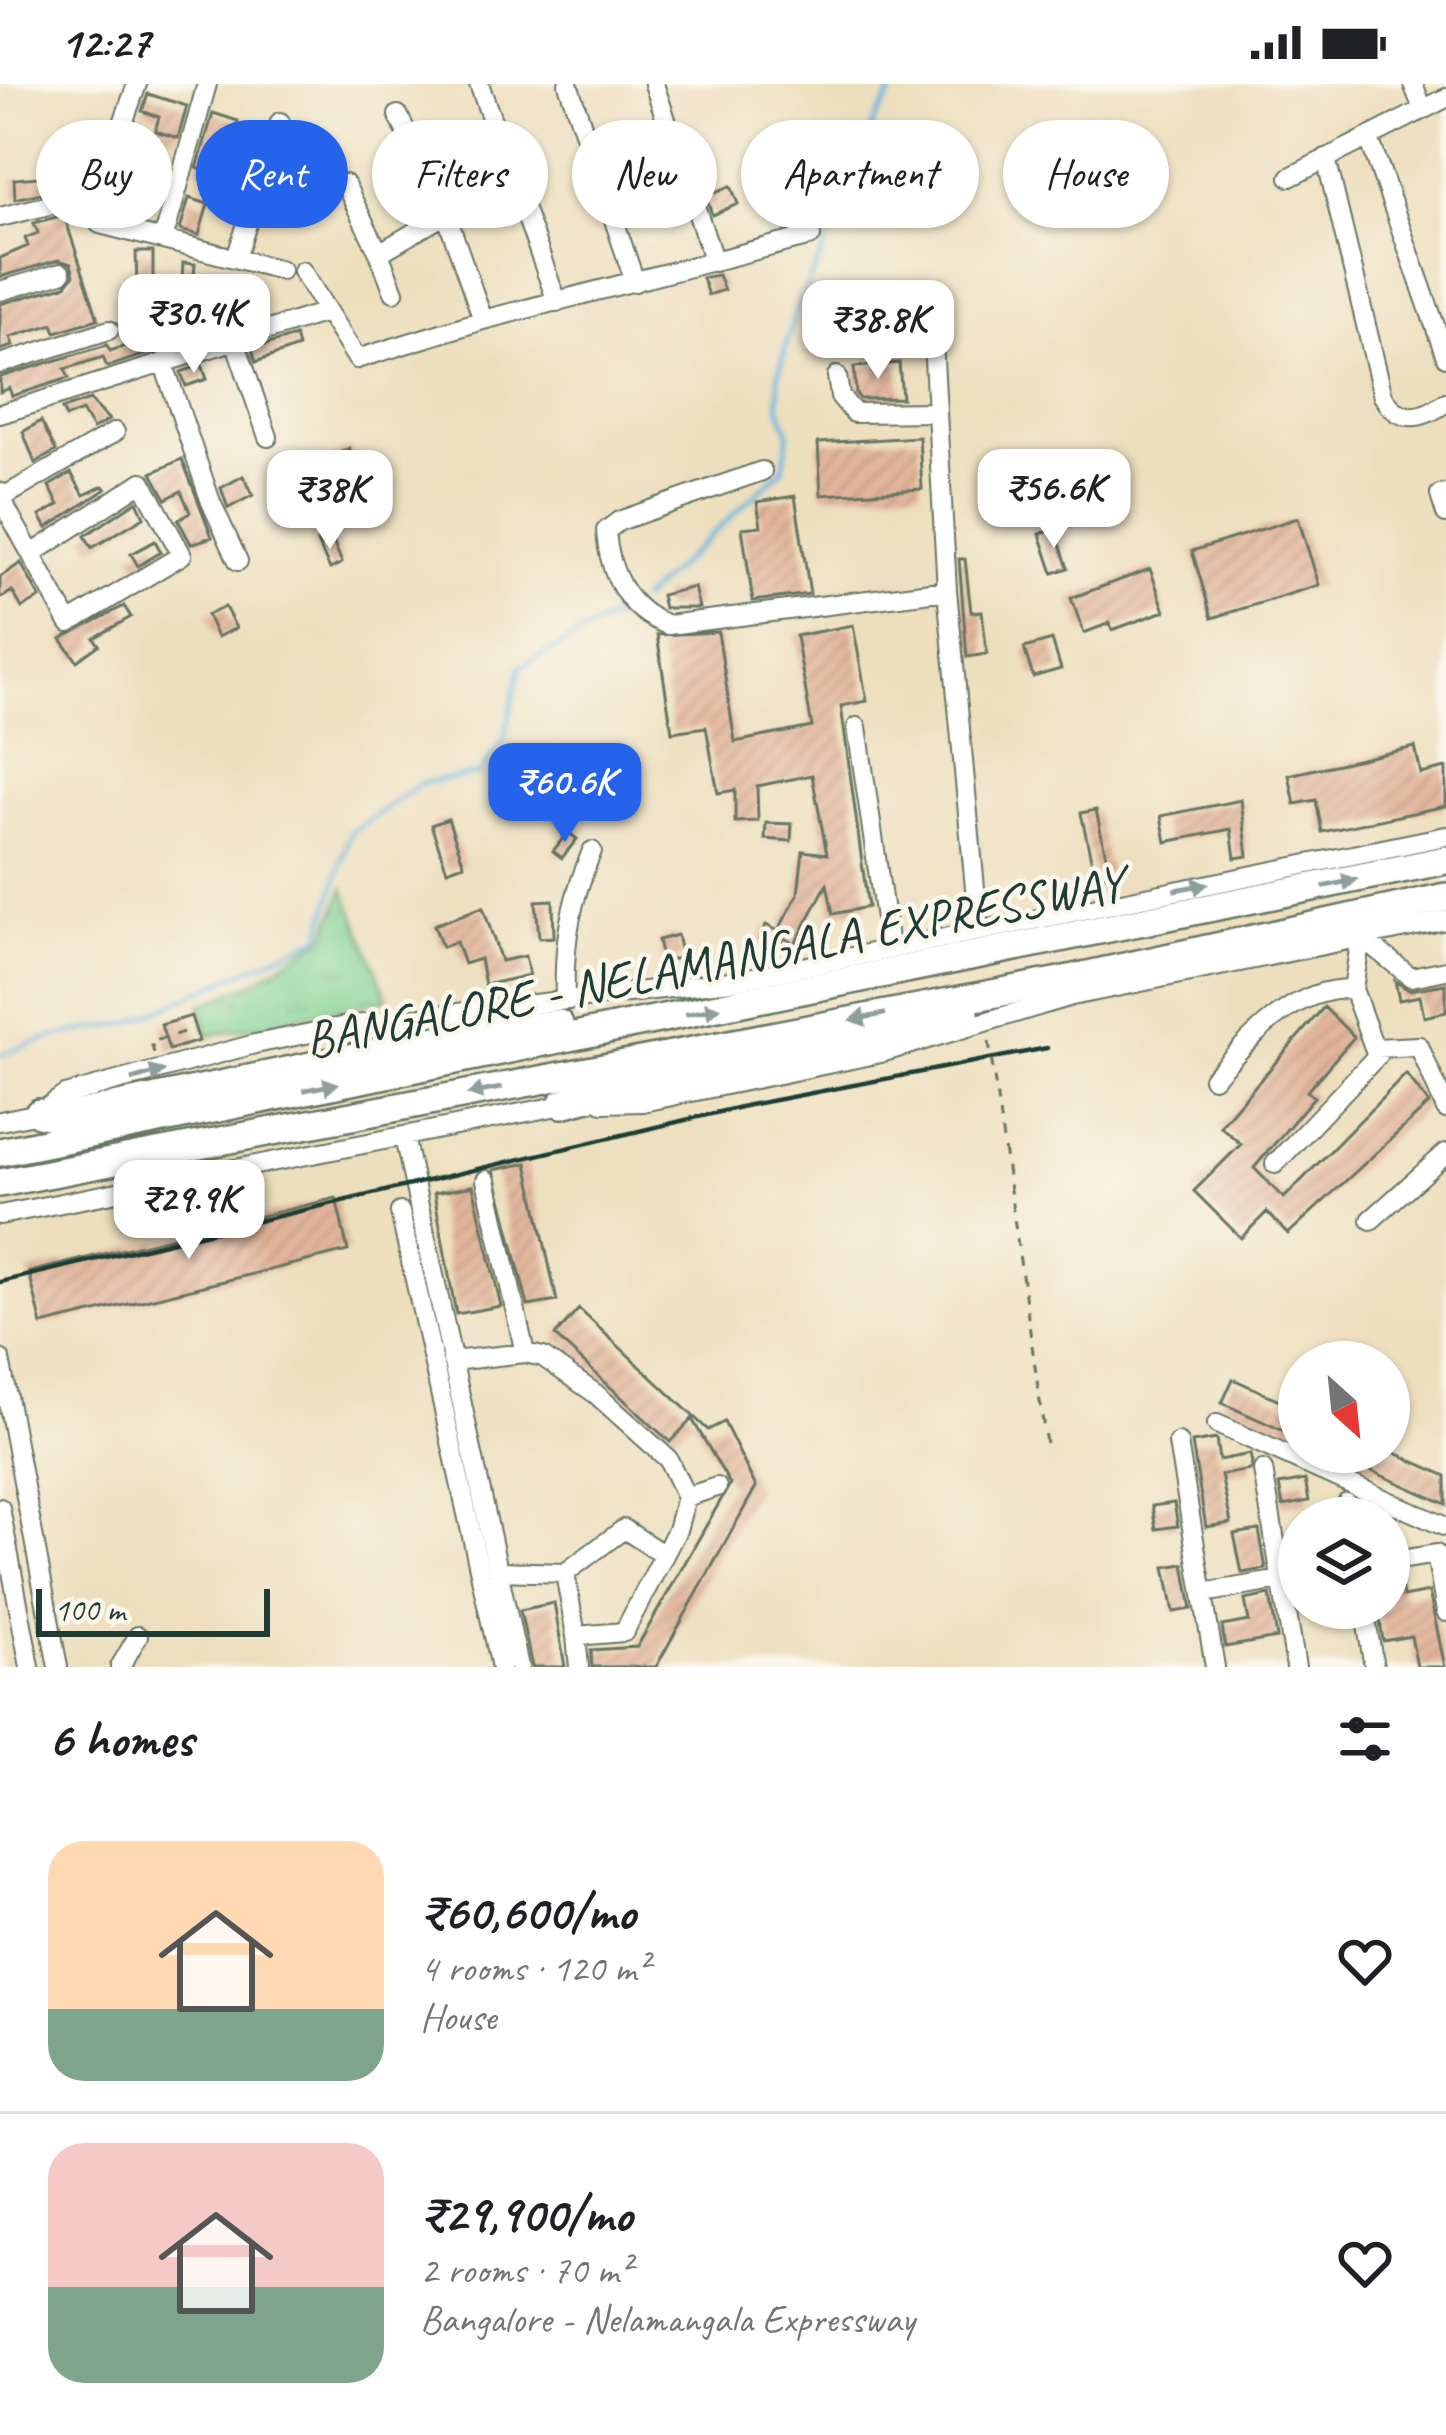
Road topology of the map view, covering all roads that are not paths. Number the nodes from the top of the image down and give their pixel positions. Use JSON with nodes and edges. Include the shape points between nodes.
{"nodes":[{"id":1,"x":137,"y":84,"type":"edge"},
{"id":2,"x":207,"y":84,"type":"edge"},
{"id":3,"x":479,"y":84,"type":"edge"},
{"id":4,"x":568,"y":84,"type":"edge"},
{"id":5,"x":654,"y":84,"type":"edge"},
{"id":6,"x":1413,"y":84,"type":"edge"},
{"id":7,"x":1445,"y":100,"type":"edge"},
{"id":8,"x":1423,"y":109,"type":"junction"},
{"id":9,"x":398,"y":115,"type":"dead end"},
{"id":10,"x":124,"y":120,"type":"edge"},
{"id":11,"x":400,"y":120,"type":"edge"},
{"id":12,"x":1369,"y":138,"type":"junction"},
{"id":13,"x":1326,"y":158,"type":"junction"},
{"id":14,"x":1290,"y":176,"type":"dead end"},
{"id":15,"x":348,"y":192,"type":"edge"},
{"id":16,"x":36,"y":208,"type":"edge"},
{"id":17,"x":0,"y":217,"type":"edge"},
{"id":18,"x":116,"y":228,"type":"edge"},
{"id":19,"x":246,"y":228,"type":"edge"},
{"id":20,"x":422,"y":228,"type":"edge"},
{"id":21,"x":451,"y":228,"type":"edge"},
{"id":22,"x":811,"y":236,"type":"dead end"},
{"id":23,"x":164,"y":240,"type":"junction"},
{"id":24,"x":379,"y":253,"type":"junction"},
{"id":25,"x":236,"y":258,"type":"junction"},
{"id":26,"x":714,"y":262,"type":"junction"},
{"id":27,"x":281,"y":270,"type":"dead end"},
{"id":28,"x":302,"y":271,"type":"dead end"},
{"id":29,"x":61,"y":273,"type":"dead end"},
{"id":30,"x":635,"y":282,"type":"junction"},
{"id":31,"x":0,"y":291,"type":"edge"},
{"id":32,"x":394,"y":292,"type":"dead end"},
{"id":33,"x":556,"y":302,"type":"junction"},
{"id":34,"x":932,"y":306,"type":"dead end"},
{"id":35,"x":326,"y":312,"type":"junction"},
{"id":36,"x":484,"y":320,"type":"junction"},
{"id":37,"x":109,"y":330,"type":"dead end"},
{"id":38,"x":235,"y":340,"type":"junction"},
{"id":39,"x":1446,"y":357,"type":"edge"},
{"id":40,"x":164,"y":362,"type":"junction"},
{"id":41,"x":0,"y":364,"type":"edge"},
{"id":42,"x":837,"y":376,"type":"dead end"},
{"id":43,"x":1446,"y":402,"type":"edge"},
{"id":44,"x":938,"y":412,"type":"junction"},
{"id":45,"x":0,"y":414,"type":"edge"},
{"id":46,"x":116,"y":432,"type":"dead end"},
{"id":47,"x":268,"y":436,"type":"dead end"},
{"id":48,"x":761,"y":471,"type":"dead end"},
{"id":49,"x":1446,"y":494,"type":"edge"},
{"id":50,"x":1,"y":496,"type":"edge"},
{"id":51,"x":1446,"y":514,"type":"edge"},
{"id":52,"x":32,"y":554,"type":"junction"},
{"id":53,"x":238,"y":561,"type":"dead end"},
{"id":54,"x":947,"y":590,"type":"junction"},
{"id":55,"x":856,"y":727,"type":"dead end"},
{"id":56,"x":1446,"y":836,"type":"edge"},
{"id":57,"x":592,"y":850,"type":"dead end"},
{"id":58,"x":1446,"y":860,"type":"edge"},
{"id":59,"x":1446,"y":897,"type":"edge"},
{"id":60,"x":1446,"y":920,"type":"edge"},
{"id":61,"x":979,"y":931,"type":"junction"},
{"id":62,"x":1361,"y":937,"type":"junction"},
{"id":63,"x":889,"y":946,"type":"junction"},
{"id":64,"x":1446,"y":970,"type":"edge"},
{"id":65,"x":1065,"y":980,"type":"junction"},
{"id":66,"x":1352,"y":989,"type":"junction"},
{"id":67,"x":566,"y":996,"type":"junction"},
{"id":68,"x":645,"y":1022,"type":"junction"},
{"id":69,"x":1375,"y":1048,"type":"junction"},
{"id":70,"x":1213,"y":1078,"type":"dead end"},
{"id":71,"x":562,"y":1104,"type":"junction"},
{"id":72,"x":1446,"y":1109,"type":"edge"},
{"id":73,"x":39,"y":1113,"type":"junction"},
{"id":74,"x":0,"y":1121,"type":"edge"},
{"id":75,"x":404,"y":1137,"type":"junction"},
{"id":76,"x":0,"y":1152,"type":"edge"},
{"id":77,"x":1446,"y":1153,"type":"edge"},
{"id":78,"x":1275,"y":1163,"type":"dead end"},
{"id":79,"x":486,"y":1180,"type":"dead end"},
{"id":80,"x":0,"y":1183,"type":"edge"},
{"id":81,"x":400,"y":1212,"type":"dead end"},
{"id":82,"x":0,"y":1215,"type":"edge"},
{"id":83,"x":1371,"y":1220,"type":"dead end"},
{"id":84,"x":525,"y":1353,"type":"junction"},
{"id":85,"x":0,"y":1359,"type":"edge"},
{"id":86,"x":452,"y":1360,"type":"junction"},
{"id":87,"x":1217,"y":1424,"type":"dead end"},
{"id":88,"x":1178,"y":1443,"type":"dead end"},
{"id":89,"x":1263,"y":1470,"type":"dead end"},
{"id":90,"x":717,"y":1487,"type":"dead end"},
{"id":91,"x":686,"y":1497,"type":"junction"},
{"id":92,"x":0,"y":1508,"type":"edge"},
{"id":93,"x":1446,"y":1527,"type":"edge"},
{"id":94,"x":1278,"y":1530,"type":"edge"},
{"id":95,"x":664,"y":1555,"type":"junction"},
{"id":96,"x":1410,"y":1558,"type":"edge"},
{"id":97,"x":498,"y":1571,"type":"junction"},
{"id":98,"x":565,"y":1573,"type":"junction"},
{"id":99,"x":1278,"y":1580,"type":"edge"},
{"id":100,"x":1203,"y":1593,"type":"junction"},
{"id":101,"x":1446,"y":1612,"type":"edge"},
{"id":102,"x":1293,"y":1629,"type":"edge"},
{"id":103,"x":1368,"y":1629,"type":"edge"},
{"id":104,"x":138,"y":1636,"type":"dead end"},
{"id":105,"x":576,"y":1636,"type":"junction"},
{"id":106,"x":30,"y":1667,"type":"edge"},
{"id":107,"x":58,"y":1667,"type":"edge"},
{"id":108,"x":120,"y":1667,"type":"edge"},
{"id":109,"x":501,"y":1667,"type":"edge"},
{"id":110,"x":519,"y":1667,"type":"edge"},
{"id":111,"x":579,"y":1667,"type":"edge"},
{"id":112,"x":1215,"y":1667,"type":"edge"},
{"id":113,"x":1296,"y":1667,"type":"edge"},
{"id":114,"x":1374,"y":1667,"type":"edge"}],
"edges":[{"from":1,"to":10,"type":"street"},
{"from":2,"to":23,"type":"street"},
{"from":3,"to":33,"type":"street"},
{"from":4,"to":30,"type":"street"},
{"from":5,"to":26,"type":"street"},
{"from":6,"to":8,"type":"street"},
{"from":7,"to":8,"type":"street"},
{"from":8,"to":12,"type":"street"},
{"from":9,"to":11,"type":"street"},
{"from":12,"to":13,"type":"street"},
{"from":12,"to":39,"type":"street"},
{"from":13,"to":14,"type":"street"},
{"from":13,"to":43,"type":"street","via":[[1383,396],[1404,417]]},
{"from":15,"to":24,"type":"street"},
{"from":16,"to":17,"type":"street"},
{"from":18,"to":23,"type":"street"},
{"from":19,"to":25,"type":"street"},
{"from":20,"to":24,"type":"street"},
{"from":21,"to":36,"type":"street"},
{"from":22,"to":26,"type":"street"},
{"from":23,"to":25,"type":"street"},
{"from":24,"to":32,"type":"street"},
{"from":25,"to":27,"type":"street"},
{"from":26,"to":30,"type":"street"},
{"from":28,"to":35,"type":"street"},
{"from":29,"to":31,"type":"street"},
{"from":30,"to":33,"type":"street"},
{"from":33,"to":36,"type":"street"},
{"from":34,"to":44,"type":"street"},
{"from":35,"to":36,"type":"street","via":[[357,359]]},
{"from":35,"to":38,"type":"street"},
{"from":37,"to":41,"type":"street"},
{"from":38,"to":40,"type":"street"},
{"from":38,"to":47,"type":"street"},
{"from":40,"to":45,"type":"street"},
{"from":40,"to":53,"type":"street"},
{"from":42,"to":44,"type":"street","via":[[854,413]]},
{"from":44,"to":54,"type":"street"},
{"from":46,"to":50,"type":"street"},
{"from":48,"to":54,"type":"street","via":[[620,521],[606,531],[611,575],[668,625]]},
{"from":49,"to":51,"type":"street"},
{"from":50,"to":52,"type":"street"},
{"from":52,"to":52,"type":"street","via":[[142,482],[182,555],[69,623]]},
{"from":54,"to":61,"type":"street"},
{"from":55,"to":63,"type":"street"},
{"from":61,"to":56,"type":"street","one_way":true},
{"from":57,"to":67,"type":"street","via":[[572,898]]},
{"from":68,"to":58,"type":"highway","name":"BANGALORE - NELAMANGALA EXPRESSWAY","one_way":true},
{"from":59,"to":65,"type":"highway","name":"BANGALORE - NELAMANGALA EXPRESSWAY"},
{"from":60,"to":62,"type":"street"},
{"from":61,"to":63,"type":"street"},
{"from":62,"to":64,"type":"street","via":[[1411,977]]},
{"from":62,"to":66,"type":"street"},
{"from":62,"to":71,"type":"street","via":[[1072,996],[881,1053],[644,1102]]},
{"from":63,"to":67,"type":"street","via":[[739,980]]},
{"from":65,"to":71,"type":"highway","via":[[902,1035],[640,1082]]},
{"from":65,"to":80,"type":"highway","name":"BANGALORE - NELAMANGALA EXPRESSWAY","one_way":true},
{"from":66,"to":69,"type":"street"},
{"from":66,"to":70,"type":"street","via":[[1310,993]]},
{"from":73,"to":67,"type":"street","one_way":true,"via":[[65,1095],[346,1026]]},
{"from":68,"to":73,"type":"highway","via":[[475,1032],[61,1118]]},
{"from":76,"to":68,"type":"highway","name":"BANGALORE - NELAMANGALA EXPRESSWAY","one_way":true},
{"from":69,"to":72,"type":"street","via":[[1419,1046]]},
{"from":69,"to":78,"type":"street","via":[[1376,1058]]},
{"from":71,"to":75,"type":"street"},
{"from":73,"to":74,"type":"street"},
{"from":75,"to":82,"type":"street"},
{"from":75,"to":86,"type":"street"},
{"from":77,"to":83,"type":"street"},
{"from":79,"to":84,"type":"street"},
{"from":81,"to":109,"type":"street"},
{"from":84,"to":86,"type":"street"},
{"from":84,"to":91,"type":"street","via":[[596,1394],[668,1459]]},
{"from":85,"to":107,"type":"street"},
{"from":86,"to":97,"type":"street"},
{"from":87,"to":93,"type":"street"},
{"from":88,"to":100,"type":"street"},
{"from":89,"to":94,"type":"street"},
{"from":90,"to":91,"type":"street"},
{"from":91,"to":95,"type":"street"},
{"from":92,"to":106,"type":"street"},
{"from":95,"to":98,"type":"street","via":[[624,1529]]},
{"from":95,"to":105,"type":"street","via":[[624,1632]]},
{"from":96,"to":101,"type":"street","via":[[1436,1554]]},
{"from":97,"to":98,"type":"street"},
{"from":97,"to":110,"type":"street"},
{"from":98,"to":105,"type":"street"},
{"from":99,"to":100,"type":"street"},
{"from":100,"to":112,"type":"street"},
{"from":102,"to":113,"type":"street"},
{"from":103,"to":114,"type":"street"},
{"from":104,"to":108,"type":"street"},
{"from":105,"to":111,"type":"street"}]}
